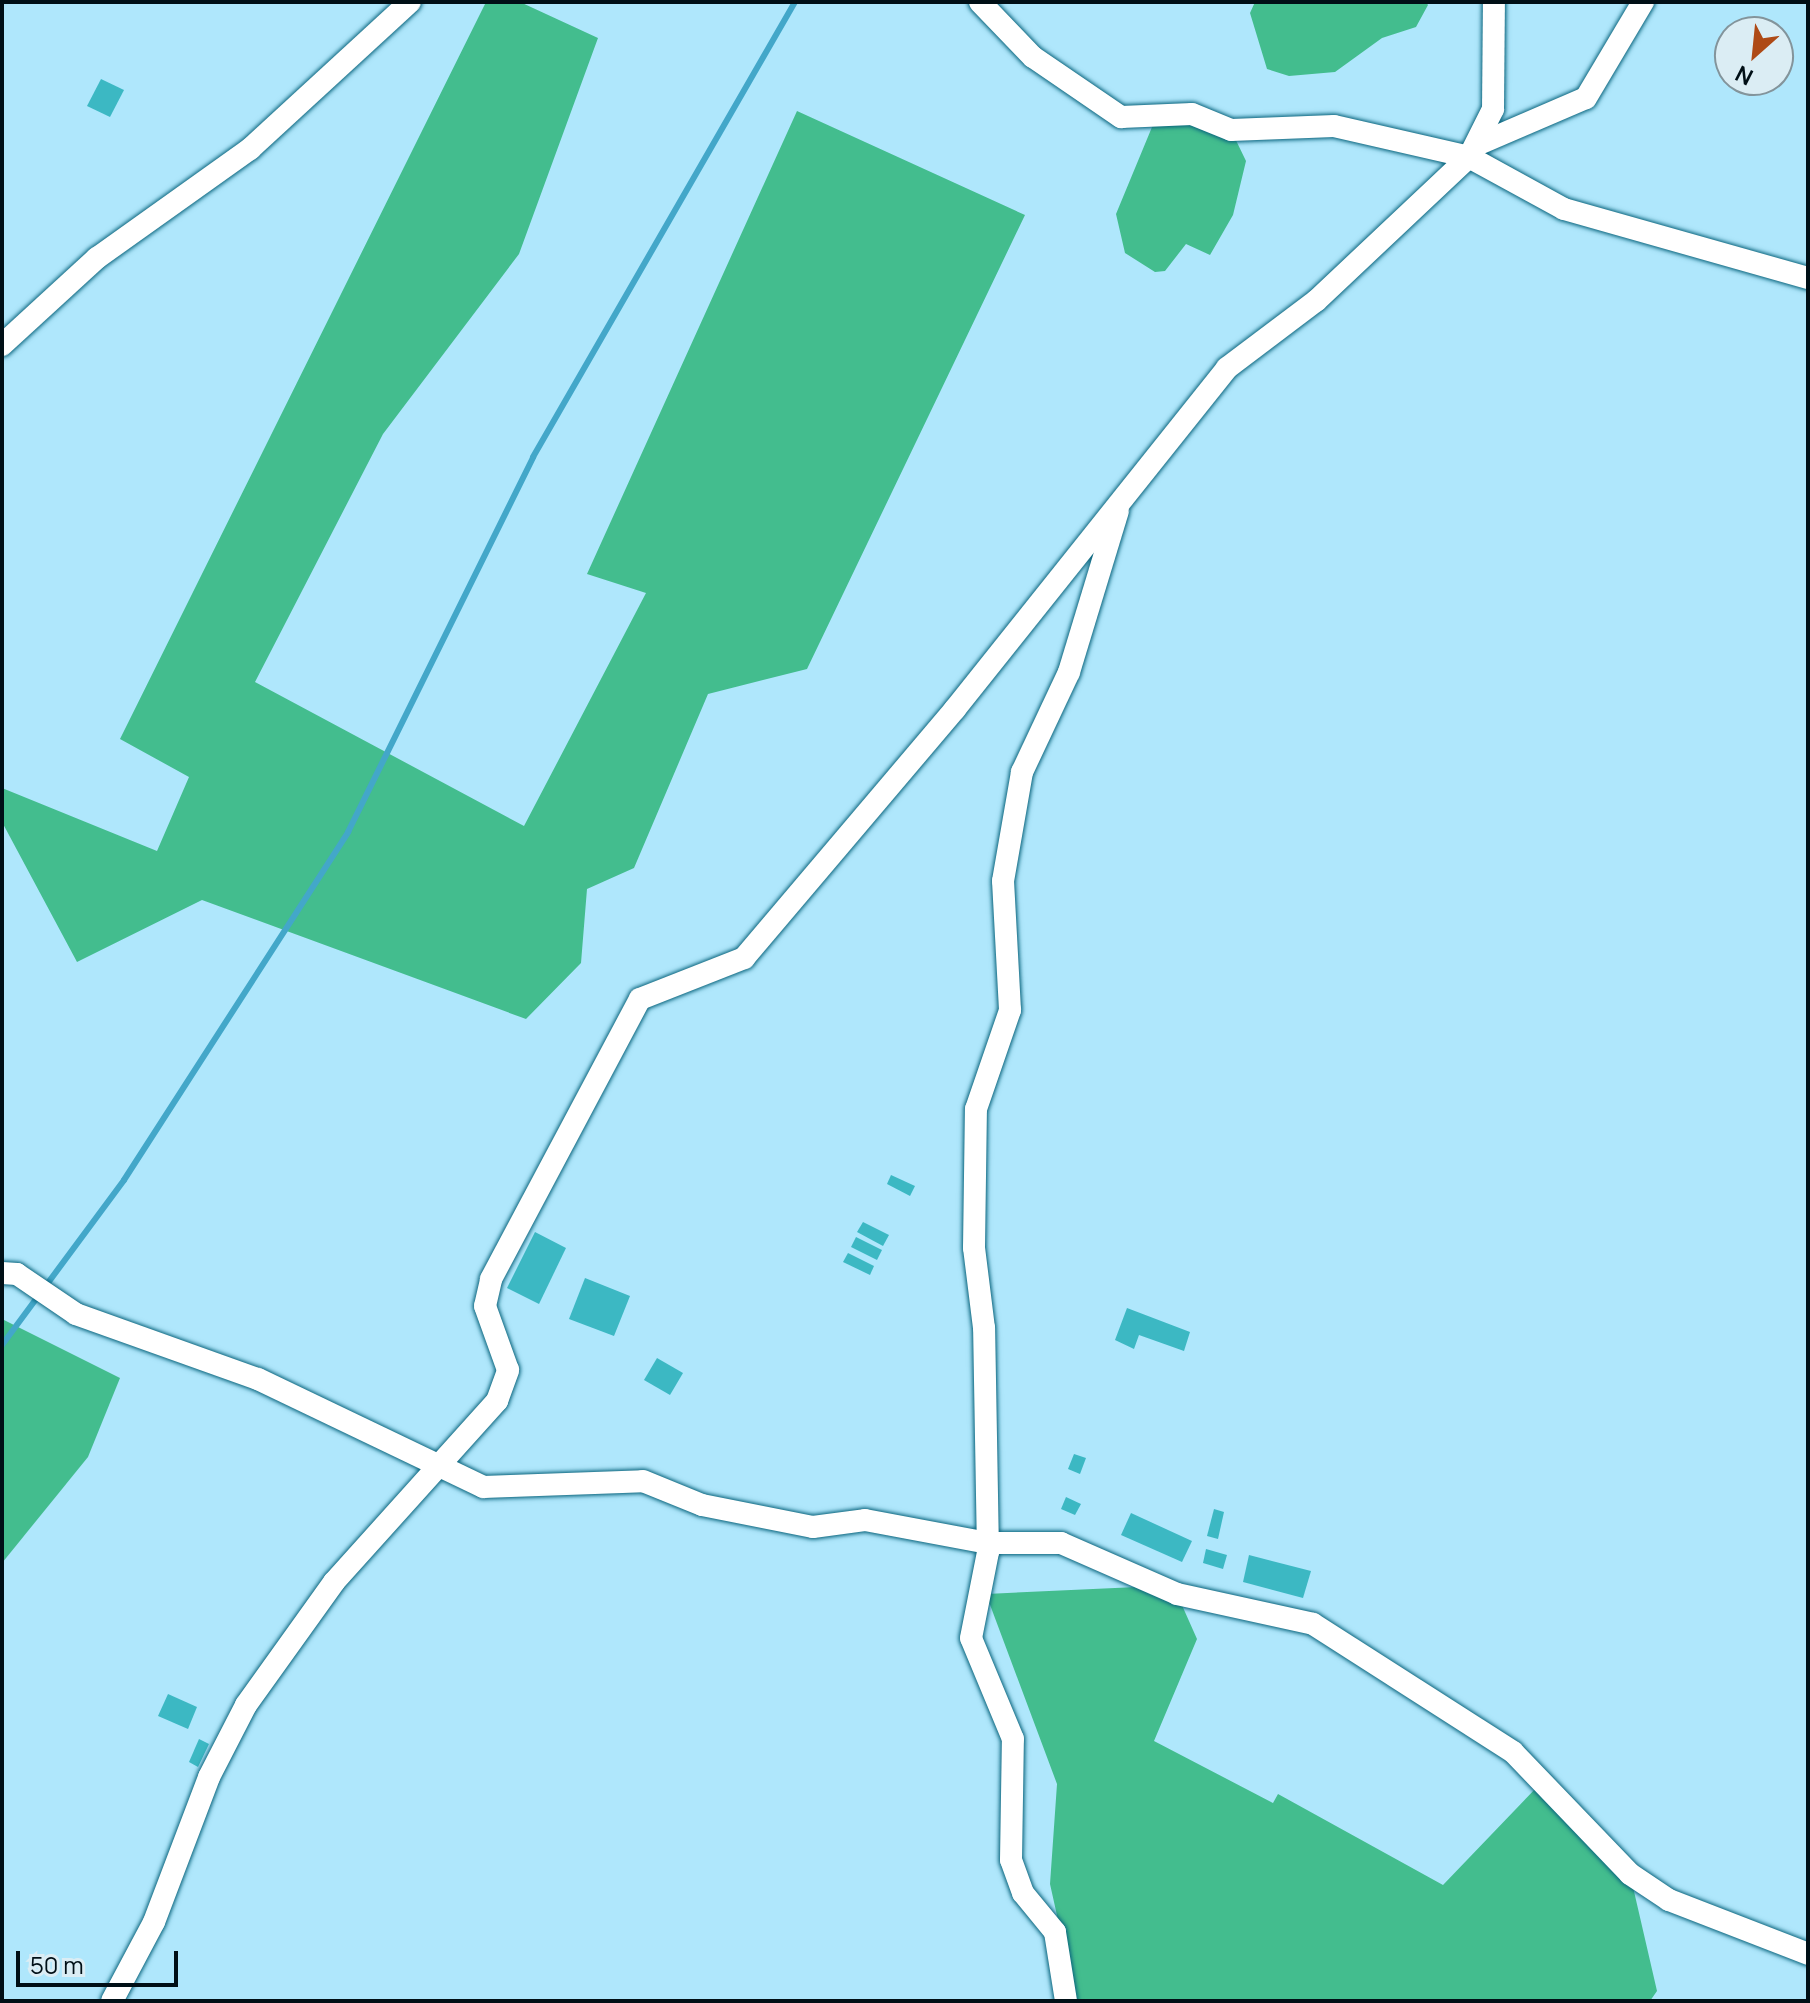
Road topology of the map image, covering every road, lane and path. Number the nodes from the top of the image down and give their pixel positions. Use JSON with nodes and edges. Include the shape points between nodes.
{"nodes":[{"id":1,"x":410,"y":2,"type":"edge"},
{"id":2,"x":980,"y":2,"type":"edge"},
{"id":3,"x":1494,"y":2,"type":"edge"},
{"id":4,"x":1643,"y":2,"type":"edge"},
{"id":5,"x":1474,"y":151,"type":"junction"},
{"id":6,"x":1808,"y":278,"type":"edge"},
{"id":7,"x":2,"y":345,"type":"edge"},
{"id":8,"x":1120,"y":502,"type":"junction"},
{"id":9,"x":2,"y":1273,"type":"edge"},
{"id":10,"x":440,"y":1467,"type":"junction"},
{"id":11,"x":988,"y":1543,"type":"junction"},
{"id":12,"x":1808,"y":1954,"type":"edge"},
{"id":13,"x":112,"y":2001,"type":"edge"},
{"id":14,"x":1066,"y":2001,"type":"edge"}],
"edges":[{"from":1,"to":7,"type":"street","via":[[250,149],[97,258]]},
{"from":2,"to":5,"type":"street","via":[[1033,57],[1121,117],[1192,114],[1231,130],[1334,126]]},
{"from":3,"to":5,"type":"street","via":[[1493,109]]},
{"from":4,"to":5,"type":"street","via":[[1586,98]]},
{"from":5,"to":6,"type":"street","via":[[1564,209]]},
{"from":5,"to":8,"type":"street","via":[[1316,301],[1227,368]]},
{"from":8,"to":10,"type":"street","via":[[744,958],[640,999],[491,1279],[485,1306],[508,1370],[497,1401]]},
{"from":8,"to":11,"type":"street","via":[[1069,672],[1022,772],[1009,833],[1003,881],[1010,1010],[976,1109],[974,1248],[984,1328]]},
{"from":9,"to":10,"type":"street","via":[[17,1274],[76,1314],[258,1379]]},
{"from":10,"to":11,"type":"street","via":[[483,1487],[643,1481],[746,1517],[813,1527],[865,1520]]},
{"from":10,"to":13,"type":"street","via":[[334,1582],[246,1705],[209,1777],[154,1922]]},
{"from":11,"to":12,"type":"street","via":[[1061,1543],[1177,1594],[1313,1624],[1513,1752],[1538,1786],[1643,1882]]},
{"from":11,"to":14,"type":"street","via":[[971,1638],[1013,1739],[1011,1860],[1023,1893],[1055,1932]]}]}
